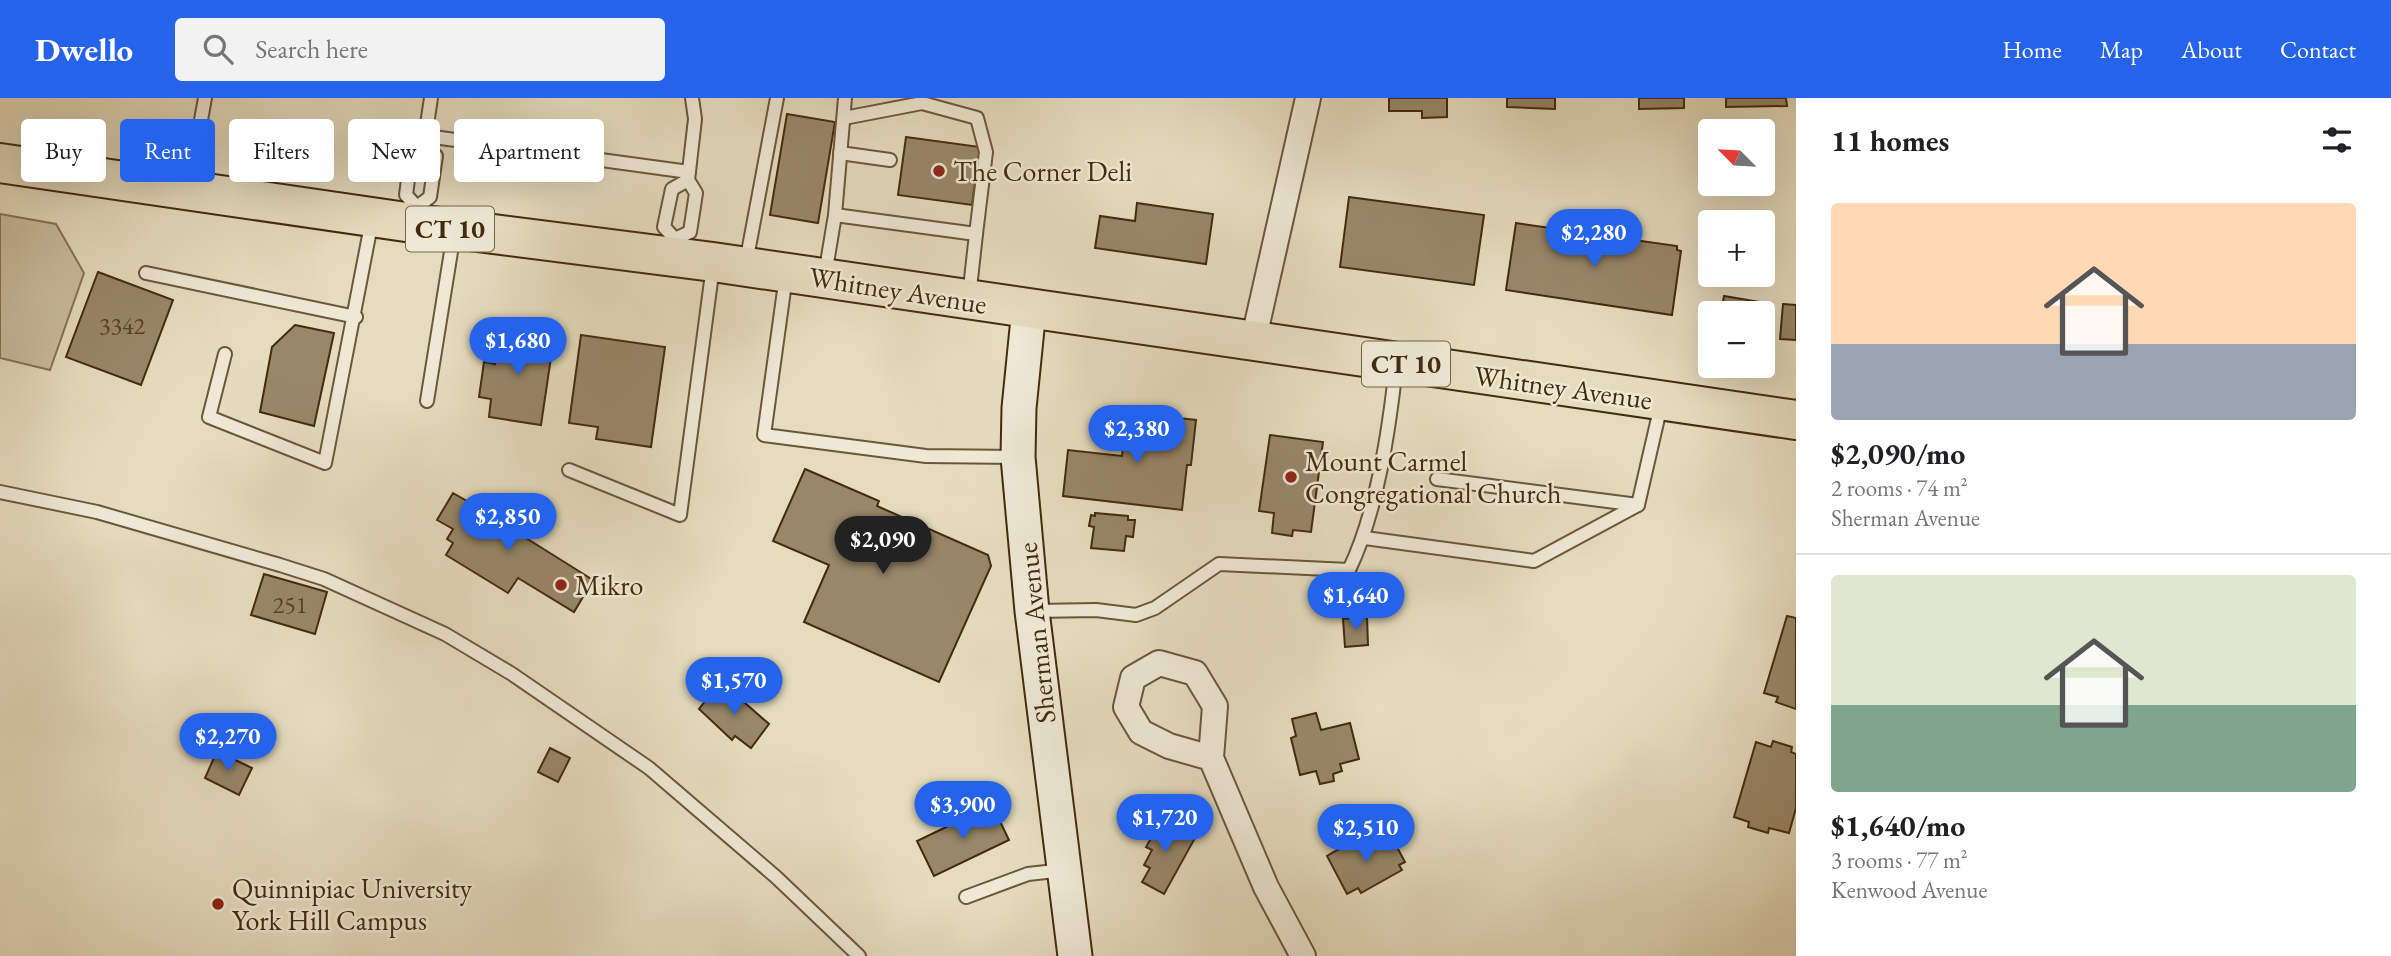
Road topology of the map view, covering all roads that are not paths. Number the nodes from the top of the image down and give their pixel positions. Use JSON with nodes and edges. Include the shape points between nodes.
{"nodes":[{"id":1,"x":205,"y":98,"type":"edge"},
{"id":2,"x":431,"y":98,"type":"edge"},
{"id":3,"x":692,"y":98,"type":"edge"},
{"id":4,"x":777,"y":98,"type":"edge"},
{"id":5,"x":845,"y":98,"type":"edge"},
{"id":6,"x":1308,"y":98,"type":"edge"},
{"id":7,"x":844,"y":118,"type":"junction"},
{"id":8,"x":428,"y":119,"type":"edge"},
{"id":9,"x":840,"y":153,"type":"junction"},
{"id":10,"x":890,"y":160,"type":"dead end"},
{"id":11,"x":0,"y":163,"type":"edge"},
{"id":12,"x":604,"y":163,"type":"edge"},
{"id":13,"x":688,"y":176,"type":"junction"},
{"id":14,"x":407,"y":182,"type":"edge"},
{"id":15,"x":432,"y":182,"type":"edge"},
{"id":16,"x":189,"y":190,"type":"junction"},
{"id":17,"x":416,"y":215,"type":"junction"},
{"id":18,"x":835,"y":215,"type":"junction"},
{"id":19,"x":373,"y":217,"type":"junction"},
{"id":20,"x":454,"y":229,"type":"junction"},
{"id":21,"x":976,"y":234,"type":"junction"},
{"id":22,"x":674,"y":248,"type":"junction"},
{"id":23,"x":730,"y":265,"type":"junction"},
{"id":24,"x":146,"y":273,"type":"dead end"},
{"id":25,"x":786,"y":273,"type":"junction"},
{"id":26,"x":824,"y":279,"type":"junction"},
{"id":27,"x":968,"y":300,"type":"junction"},
{"id":28,"x":1029,"y":309,"type":"junction"},
{"id":29,"x":356,"y":317,"type":"junction"},
{"id":30,"x":1253,"y":342,"type":"junction"},
{"id":31,"x":225,"y":354,"type":"dead end"},
{"id":32,"x":1397,"y":363,"type":"junction"},
{"id":33,"x":427,"y":401,"type":"dead end"},
{"id":34,"x":1661,"y":401,"type":"junction"},
{"id":35,"x":1796,"y":421,"type":"edge"},
{"id":36,"x":1018,"y":457,"type":"junction"},
{"id":37,"x":569,"y":470,"type":"dead end"},
{"id":38,"x":1437,"y":479,"type":"dead end"},
{"id":39,"x":0,"y":492,"type":"edge"},
{"id":40,"x":1638,"y":505,"type":"junction"},
{"id":41,"x":1365,"y":538,"type":"junction"},
{"id":42,"x":1032,"y":611,"type":"junction"},
{"id":43,"x":1211,"y":758,"type":"dead end"},
{"id":44,"x":1064,"y":870,"type":"junction"},
{"id":45,"x":967,"y":897,"type":"dead end"},
{"id":46,"x":859,"y":956,"type":"edge"},
{"id":47,"x":1075,"y":956,"type":"edge"},
{"id":48,"x":1303,"y":956,"type":"edge"}],
"edges":[{"from":1,"to":16,"type":"lane"},
{"from":2,"to":8,"type":"lane"},
{"from":3,"to":13,"type":"lane","via":[[695,119]]},
{"from":4,"to":23,"type":"lane"},
{"from":5,"to":7,"type":"lane"},
{"from":6,"to":30,"type":"street"},
{"from":7,"to":9,"type":"lane"},
{"from":7,"to":21,"type":"lane","via":[[922,103],[977,118],[986,152]]},
{"from":9,"to":10,"type":"lane"},
{"from":9,"to":18,"type":"lane"},
{"from":11,"to":16,"type":"highway","name":"Whitney Avenue","number":"CT 10"},
{"from":12,"to":13,"type":"lane"},
{"from":13,"to":22,"type":"lane","via":[[696,193],[690,232]]},
{"from":13,"to":22,"type":"lane","via":[[672,189],[664,227]]},
{"from":14,"to":17,"type":"lane","via":[[405,195]]},
{"from":15,"to":17,"type":"lane","via":[[430,197]]},
{"from":16,"to":19,"type":"highway","name":"Whitney Avenue","number":"CT 10"},
{"from":17,"to":19,"type":"highway","name":"Whitney Avenue","number":"CT 10"},
{"from":17,"to":20,"type":"highway","name":"Whitney Avenue","number":"CT 10"},
{"from":18,"to":21,"type":"lane"},
{"from":18,"to":26,"type":"lane"},
{"from":19,"to":29,"type":"lane"},
{"from":20,"to":22,"type":"highway","name":"Whitney Avenue","number":"CT 10"},
{"from":20,"to":33,"type":"lane"},
{"from":21,"to":27,"type":"lane"},
{"from":22,"to":23,"type":"highway","name":"Whitney Avenue","number":"CT 10"},
{"from":23,"to":25,"type":"highway","name":"Whitney Avenue","number":"CT 10"},
{"from":23,"to":37,"type":"lane","via":[[680,515]]},
{"from":24,"to":29,"type":"lane"},
{"from":25,"to":26,"type":"highway","name":"Whitney Avenue","number":"CT 10"},
{"from":25,"to":36,"type":"lane","via":[[764,435],[926,456]]},
{"from":26,"to":27,"type":"highway","name":"Whitney Avenue","number":"CT 10"},
{"from":27,"to":28,"type":"highway","name":"Whitney Avenue","number":"CT 10"},
{"from":28,"to":30,"type":"highway","name":"Whitney Avenue","number":"CT 10"},
{"from":28,"to":36,"type":"main road","name":"Sherman Avenue","via":[[1018,408]]},
{"from":29,"to":31,"type":"lane","via":[[326,463],[209,417]]},
{"from":30,"to":32,"type":"highway","name":"Whitney Avenue","number":"CT 10"},
{"from":32,"to":34,"type":"highway","name":"Whitney Avenue","number":"CT 10"},
{"from":32,"to":41,"type":"lane"},
{"from":34,"to":35,"type":"highway","name":"Whitney Avenue","number":"CT 10"},
{"from":34,"to":40,"type":"lane"},
{"from":36,"to":42,"type":"main road","name":"Sherman Avenue"},
{"from":38,"to":40,"type":"lane"},
{"from":39,"to":46,"type":"lane","via":[[97,512],[324,579],[444,634],[512,674],[649,768]]},
{"from":40,"to":41,"type":"lane","via":[[1534,561]]},
{"from":41,"to":42,"type":"lane","via":[[1349,570],[1219,564],[1155,608],[1136,615]]},
{"from":42,"to":44,"type":"main road","name":"Sherman Avenue"},
{"from":43,"to":48,"type":"street","via":[[1266,887]]},
{"from":44,"to":45,"type":"lane","via":[[1028,874]]},
{"from":44,"to":47,"type":"main road","name":"Sherman Avenue"}]}
